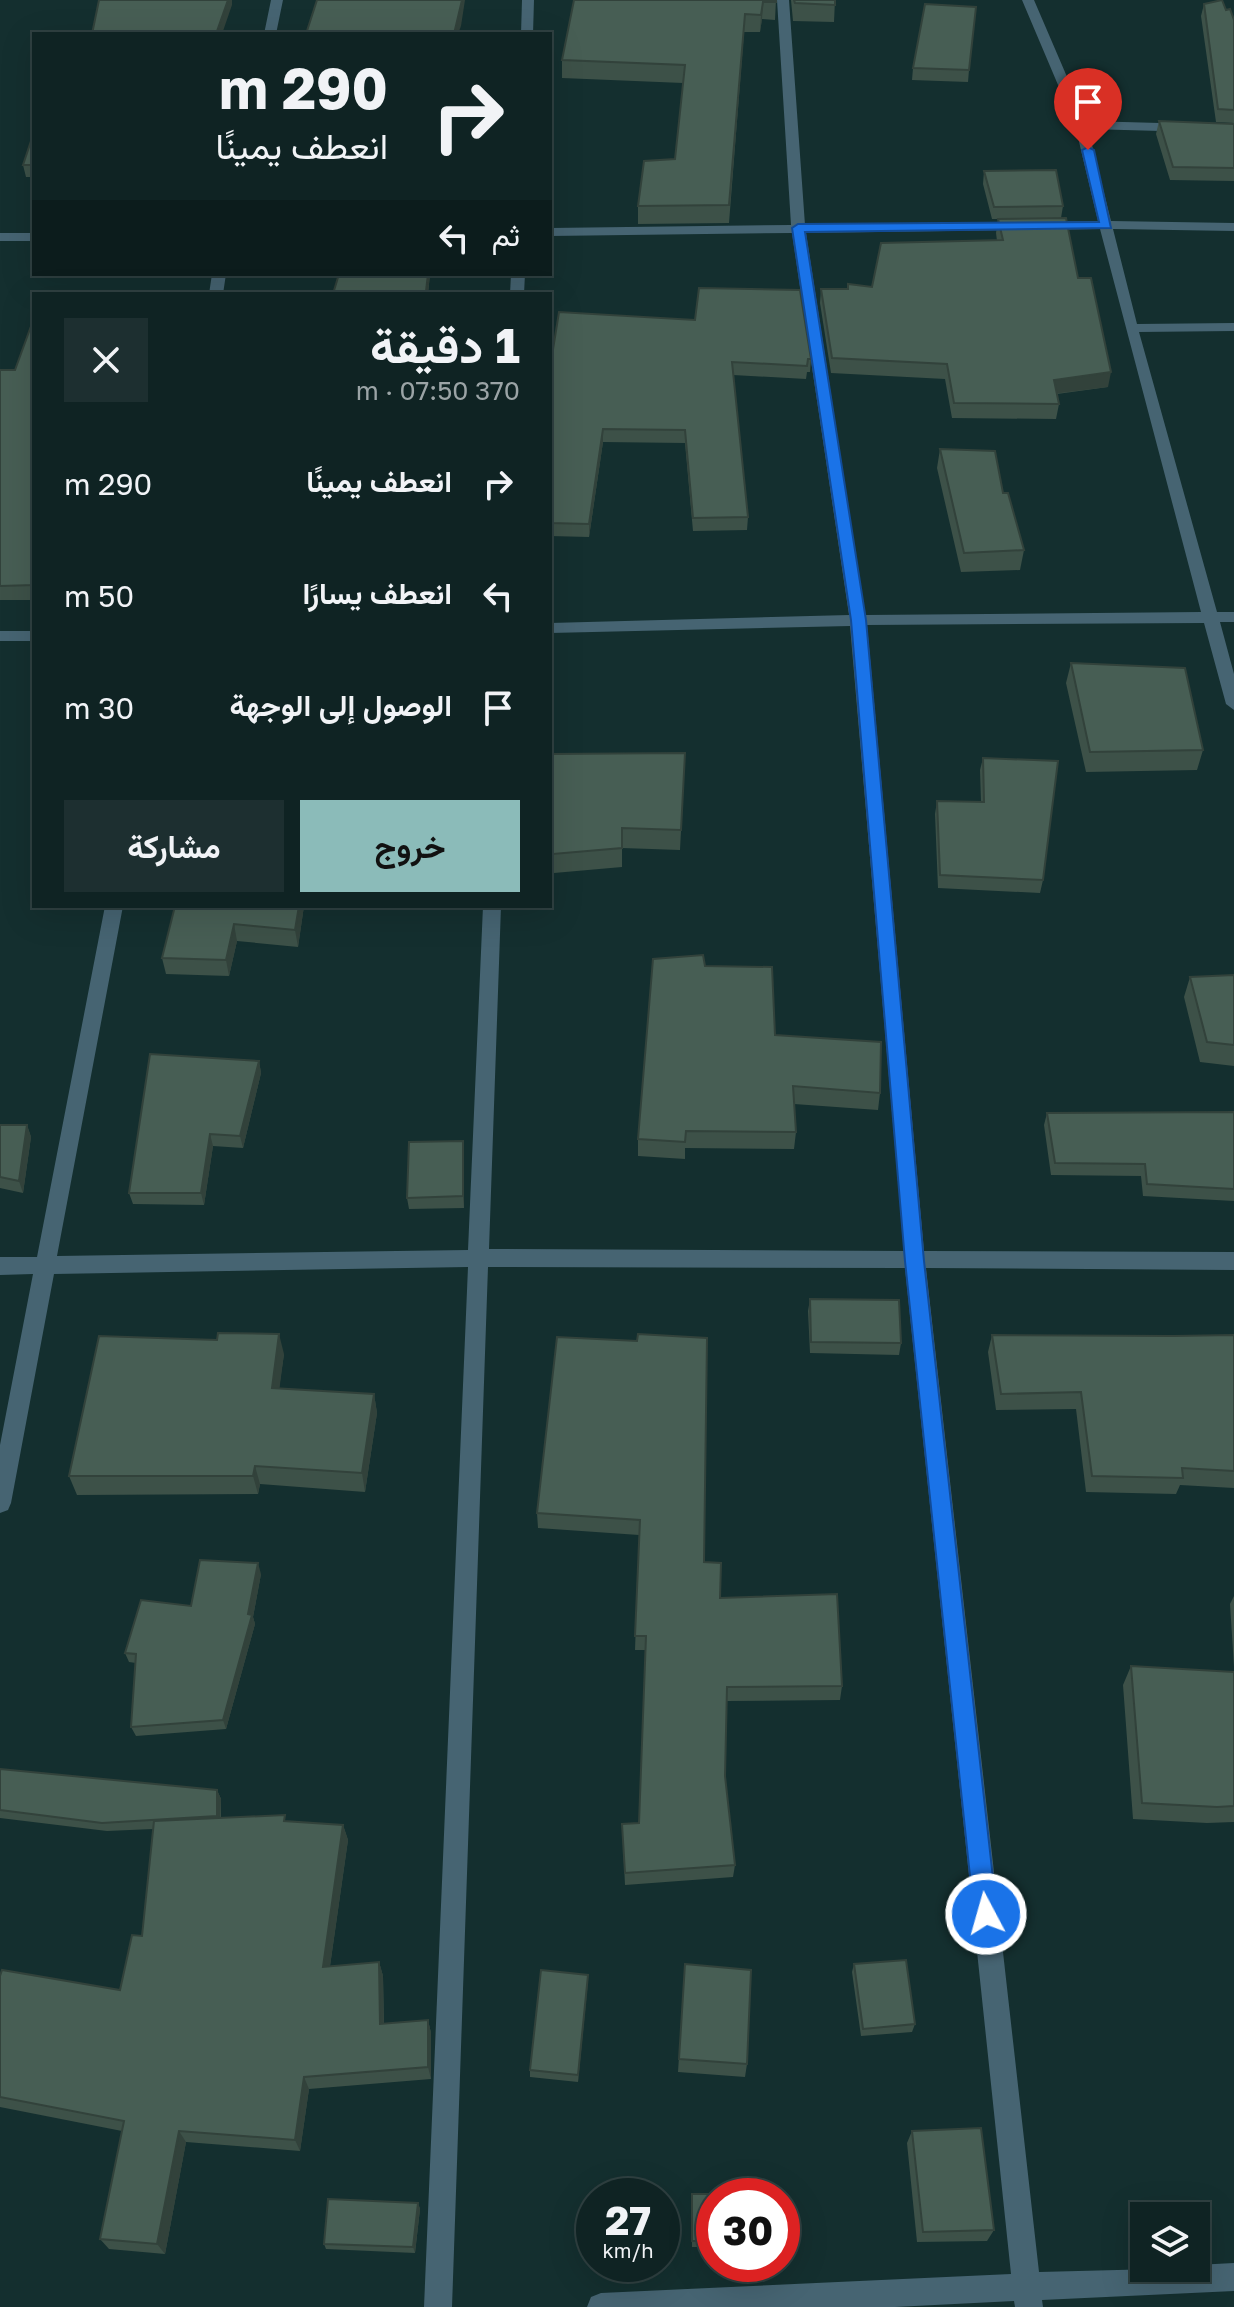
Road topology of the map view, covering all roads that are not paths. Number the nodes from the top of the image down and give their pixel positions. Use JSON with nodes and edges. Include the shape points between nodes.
{"nodes":[{"id":1,"x":277,"y":0,"type":"edge"},
{"id":2,"x":528,"y":0,"type":"edge"},
{"id":3,"x":783,"y":0,"type":"edge"},
{"id":4,"x":1028,"y":0,"type":"edge"},
{"id":5,"x":270,"y":32,"type":"edge"},
{"id":6,"x":527,"y":32,"type":"edge"},
{"id":7,"x":1081,"y":125,"type":"junction"},
{"id":8,"x":1234,"y":129,"type":"edge"},
{"id":9,"x":1106,"y":225,"type":"junction"},
{"id":10,"x":1234,"y":227,"type":"edge"},
{"id":11,"x":798,"y":228,"type":"junction"},
{"id":12,"x":552,"y":232,"type":"edge"},
{"id":13,"x":0,"y":237,"type":"edge"},
{"id":14,"x":32,"y":237,"type":"edge"},
{"id":15,"x":1234,"y":327,"type":"edge"},
{"id":16,"x":1131,"y":328,"type":"junction"},
{"id":17,"x":1212,"y":617,"type":"junction"},
{"id":18,"x":1234,"y":617,"type":"edge"},
{"id":19,"x":858,"y":620,"type":"junction"},
{"id":20,"x":552,"y":628,"type":"edge"},
{"id":21,"x":0,"y":636,"type":"edge"},
{"id":22,"x":32,"y":636,"type":"edge"},
{"id":23,"x":1234,"y":704,"type":"edge"},
{"id":24,"x":114,"y":908,"type":"edge"},
{"id":25,"x":492,"y":908,"type":"edge"},
{"id":26,"x":478,"y":1258,"type":"junction"},
{"id":27,"x":915,"y":1261,"type":"junction"},
{"id":28,"x":1234,"y":1261,"type":"edge"},
{"id":29,"x":48,"y":1264,"type":"junction"},
{"id":30,"x":0,"y":1266,"type":"edge"},
{"id":31,"x":0,"y":1503,"type":"edge"},
{"id":32,"x":1234,"y":2277,"type":"edge"},
{"id":33,"x":1028,"y":2297,"type":"edge"},
{"id":34,"x":438,"y":2307,"type":"edge"},
{"id":35,"x":601,"y":2307,"type":"edge"}],
"edges":[{"from":1,"to":5,"type":"street"},
{"from":2,"to":6,"type":"street"},
{"from":3,"to":11,"type":"street"},
{"from":4,"to":7,"type":"street"},
{"from":7,"to":8,"type":"street"},
{"from":7,"to":9,"type":"street"},
{"from":9,"to":10,"type":"street"},
{"from":9,"to":11,"type":"street"},
{"from":9,"to":16,"type":"street"},
{"from":11,"to":12,"type":"street"},
{"from":11,"to":19,"type":"street"},
{"from":13,"to":14,"type":"street"},
{"from":15,"to":16,"type":"street"},
{"from":16,"to":17,"type":"street"},
{"from":17,"to":18,"type":"street"},
{"from":17,"to":19,"type":"street"},
{"from":17,"to":23,"type":"street"},
{"from":19,"to":20,"type":"street"},
{"from":19,"to":27,"type":"street"},
{"from":21,"to":22,"type":"street"},
{"from":24,"to":29,"type":"street"},
{"from":25,"to":26,"type":"street"},
{"from":26,"to":27,"type":"street"},
{"from":26,"to":29,"type":"street"},
{"from":26,"to":34,"type":"street"},
{"from":27,"to":28,"type":"street"},
{"from":27,"to":33,"type":"street"},
{"from":29,"to":30,"type":"street"},
{"from":29,"to":31,"type":"street"},
{"from":32,"to":33,"type":"street"},
{"from":33,"to":35,"type":"street"}]}
